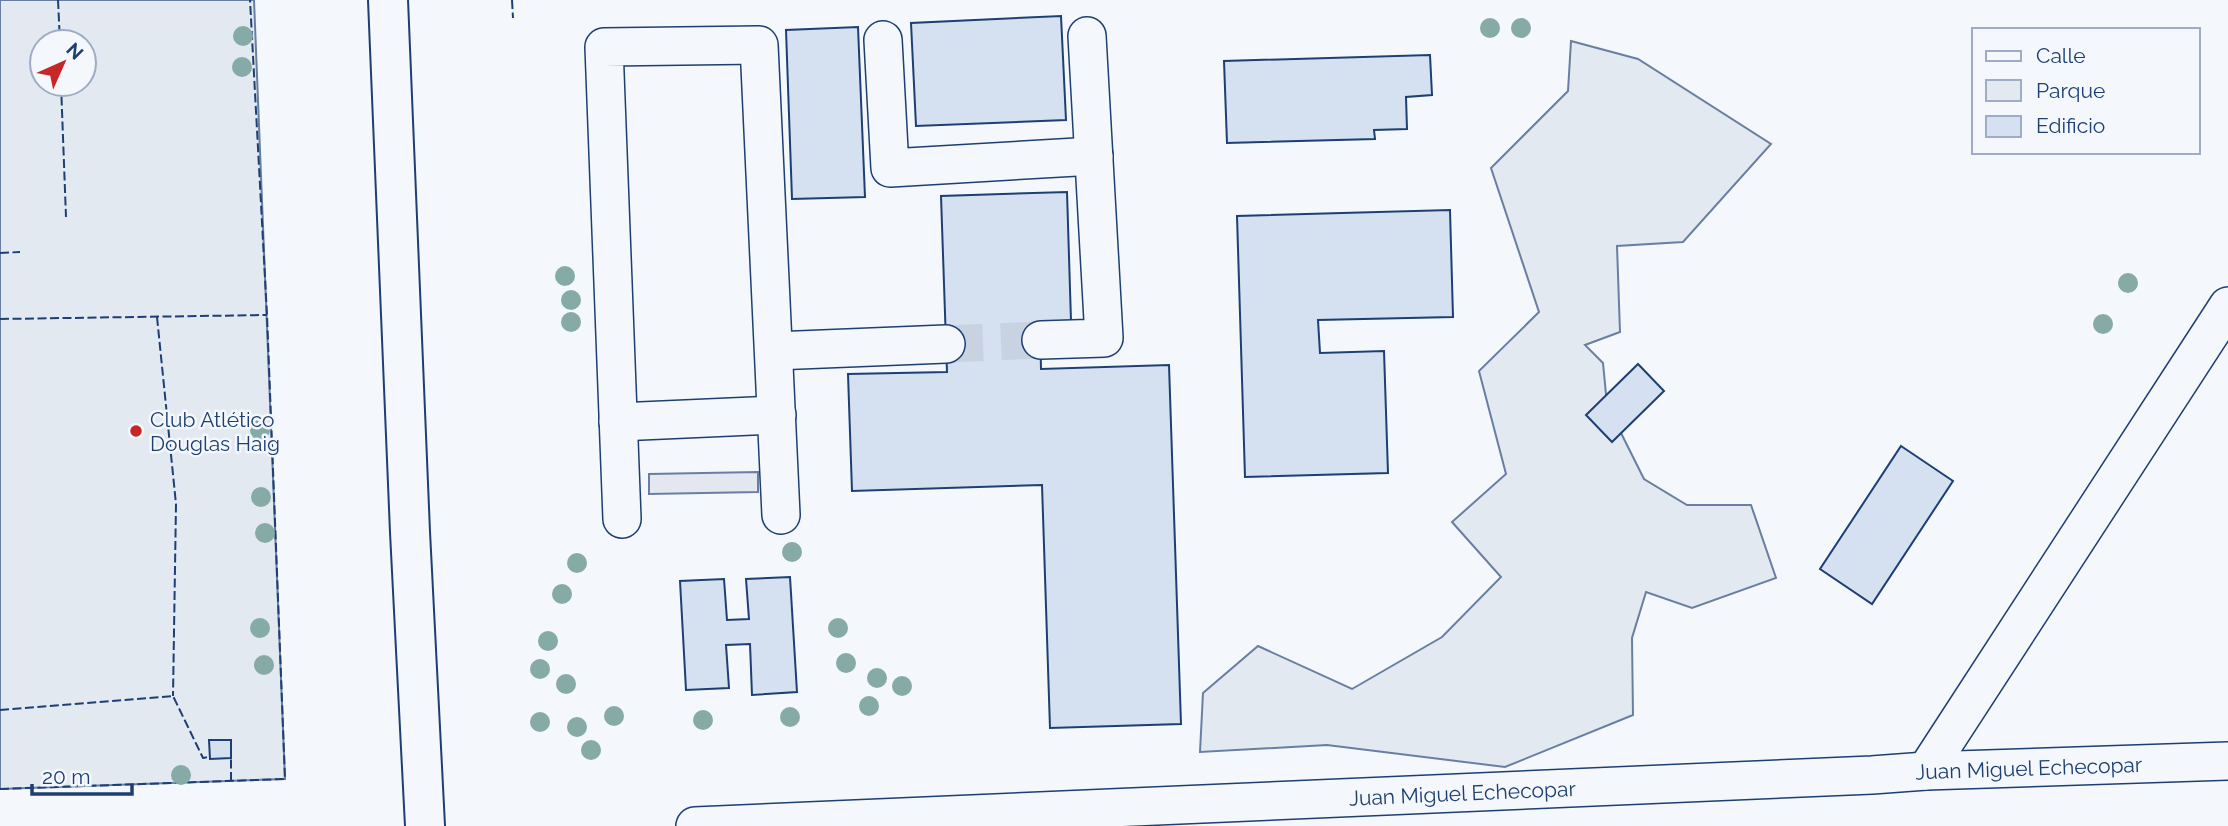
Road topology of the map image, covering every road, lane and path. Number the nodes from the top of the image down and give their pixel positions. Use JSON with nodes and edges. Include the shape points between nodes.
{"nodes":[{"id":1,"x":388,"y":0,"type":"edge"},
{"id":2,"x":1087,"y":36,"type":"dead end"},
{"id":3,"x":883,"y":40,"type":"dead end"},
{"id":4,"x":1094,"y":156,"type":"junction"},
{"id":5,"x":2228,"y":306,"type":"edge"},
{"id":6,"x":1041,"y":340,"type":"tunnel mouth"},
{"id":7,"x":946,"y":344,"type":"tunnel mouth"},
{"id":8,"x":774,"y":351,"type":"junction"},
{"id":9,"x":777,"y":415,"type":"junction"},
{"id":10,"x":618,"y":422,"type":"junction"},
{"id":11,"x":781,"y":515,"type":"dead end"},
{"id":12,"x":622,"y":519,"type":"dead end"},
{"id":13,"x":2228,"y":761,"type":"edge"},
{"id":14,"x":1926,"y":771,"type":"junction"},
{"id":15,"x":425,"y":826,"type":"edge"},
{"id":16,"x":695,"y":826,"type":"edge"}],
"edges":[{"from":1,"to":15,"type":"main road"},
{"from":2,"to":4,"type":"street"},
{"from":3,"to":4,"type":"street","via":[[890,167]]},
{"from":4,"to":6,"type":"street","via":[[1104,338]]},
{"from":5,"to":14,"type":"street"},
{"from":7,"to":8,"type":"street"},
{"from":8,"to":9,"type":"street"},
{"from":8,"to":10,"type":"street","via":[[759,45],[604,47]]},
{"from":9,"to":10,"type":"street"},
{"from":9,"to":11,"type":"street"},
{"from":10,"to":12,"type":"street"},
{"from":13,"to":14,"type":"street","name":"Juan Miguel Echecopar"},
{"from":14,"to":16,"type":"street","name":"Juan Miguel Echecopar"}]}
